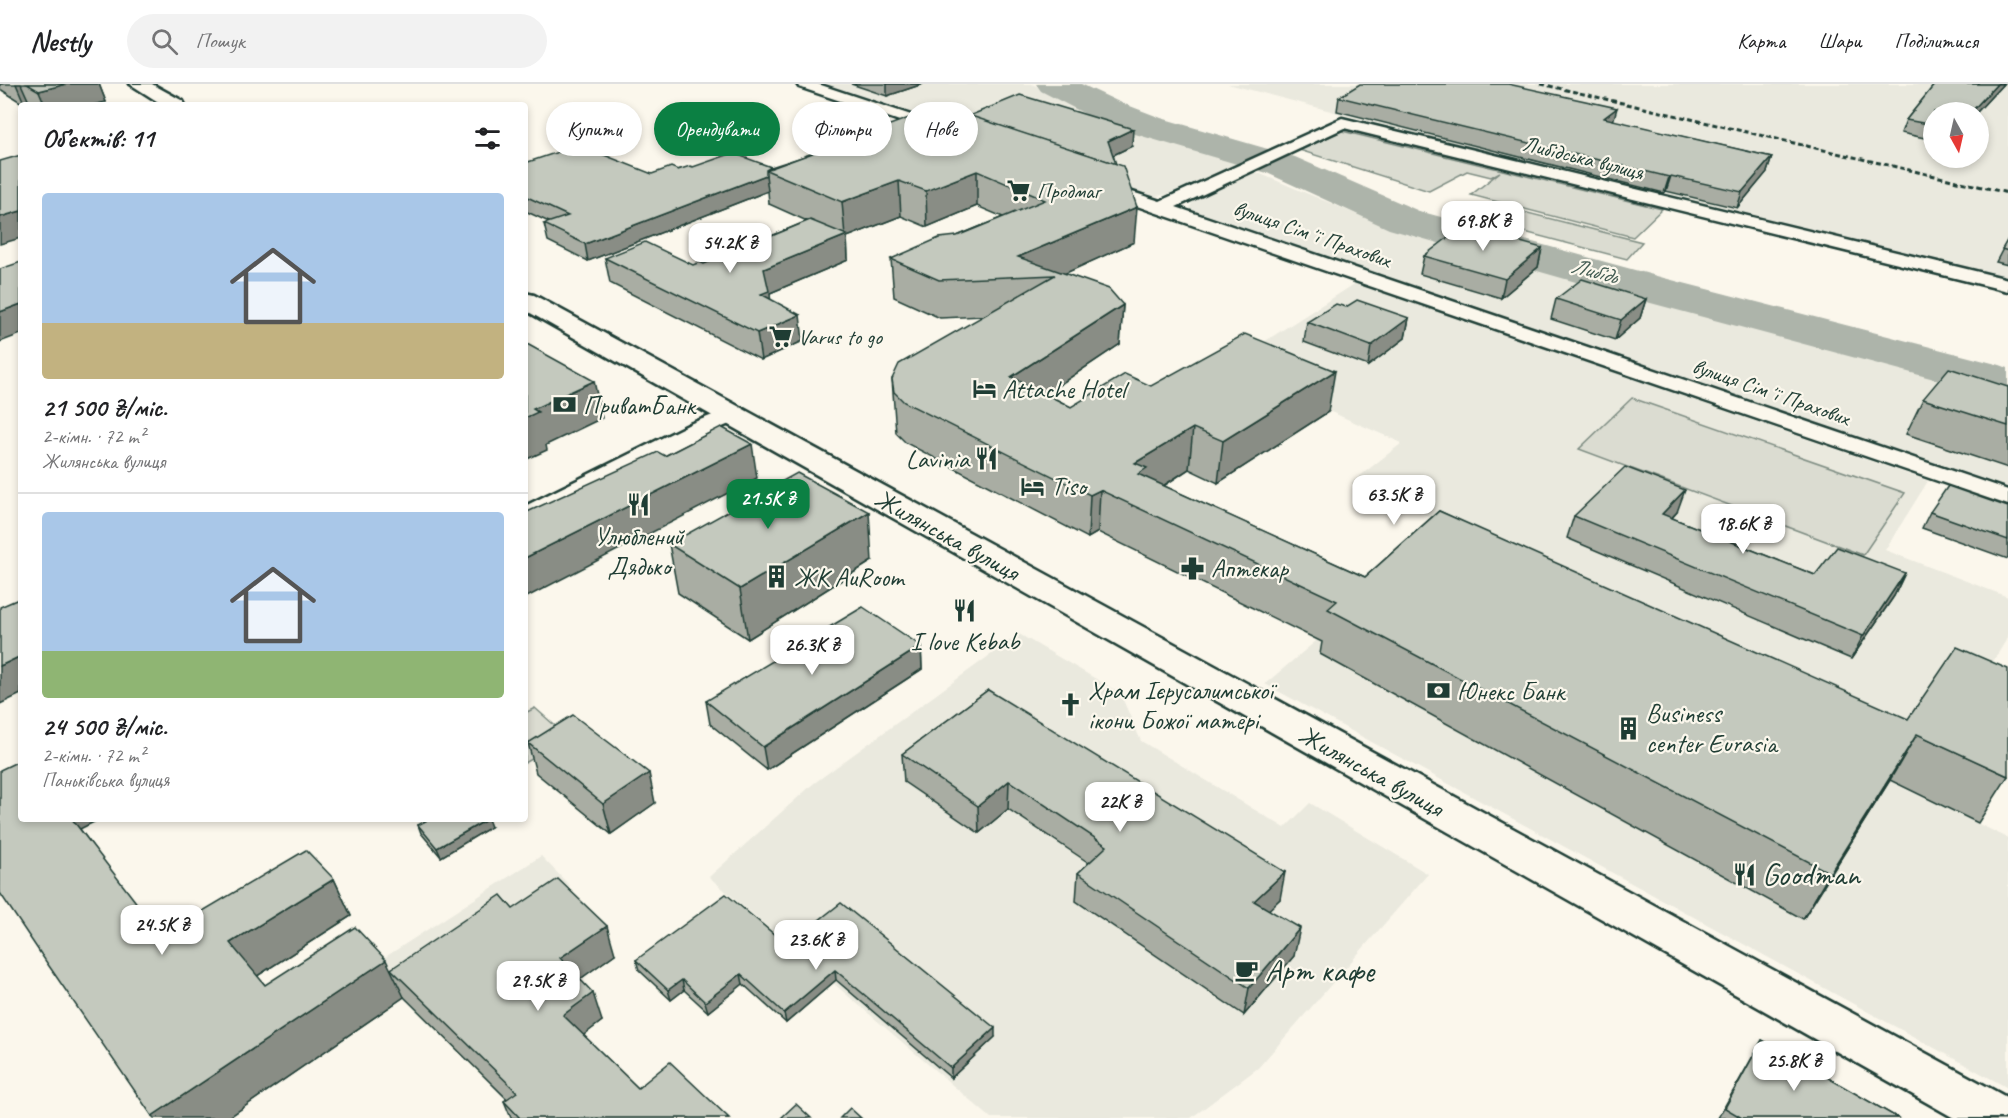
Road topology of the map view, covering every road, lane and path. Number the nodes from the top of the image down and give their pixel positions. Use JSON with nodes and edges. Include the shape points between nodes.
{"nodes":[{"id":1,"x":139,"y":84,"type":"edge"},
{"id":2,"x":804,"y":84,"type":"edge"},
{"id":3,"x":171,"y":102,"type":"edge"},
{"id":4,"x":904,"y":118,"type":"edge"},
{"id":5,"x":1075,"y":178,"type":"edge"},
{"id":6,"x":1160,"y":208,"type":"junction"},
{"id":7,"x":2008,"y":285,"type":"edge"},
{"id":8,"x":528,"y":302,"type":"edge"},
{"id":9,"x":731,"y":415,"type":"junction"},
{"id":10,"x":2008,"y":498,"type":"edge"},
{"id":11,"x":528,"y":514,"type":"edge"},
{"id":12,"x":1999,"y":1118,"type":"edge"}],
"edges":[{"from":1,"to":3,"type":"main road"},
{"from":2,"to":4,"type":"street"},
{"from":5,"to":6,"type":"street","name":"вулиця Сімʼї Прахових"},
{"from":6,"to":7,"type":"street","name":"Либідська вулиця","via":[[1342,123]]},
{"from":6,"to":10,"type":"street","name":"вулиця Сімʼї Прахових"},
{"from":8,"to":9,"type":"main road","name":"Жилянська вулиця"},
{"from":9,"to":11,"type":"street"},
{"from":9,"to":12,"type":"main road","name":"Жилянська вулиця"}]}
